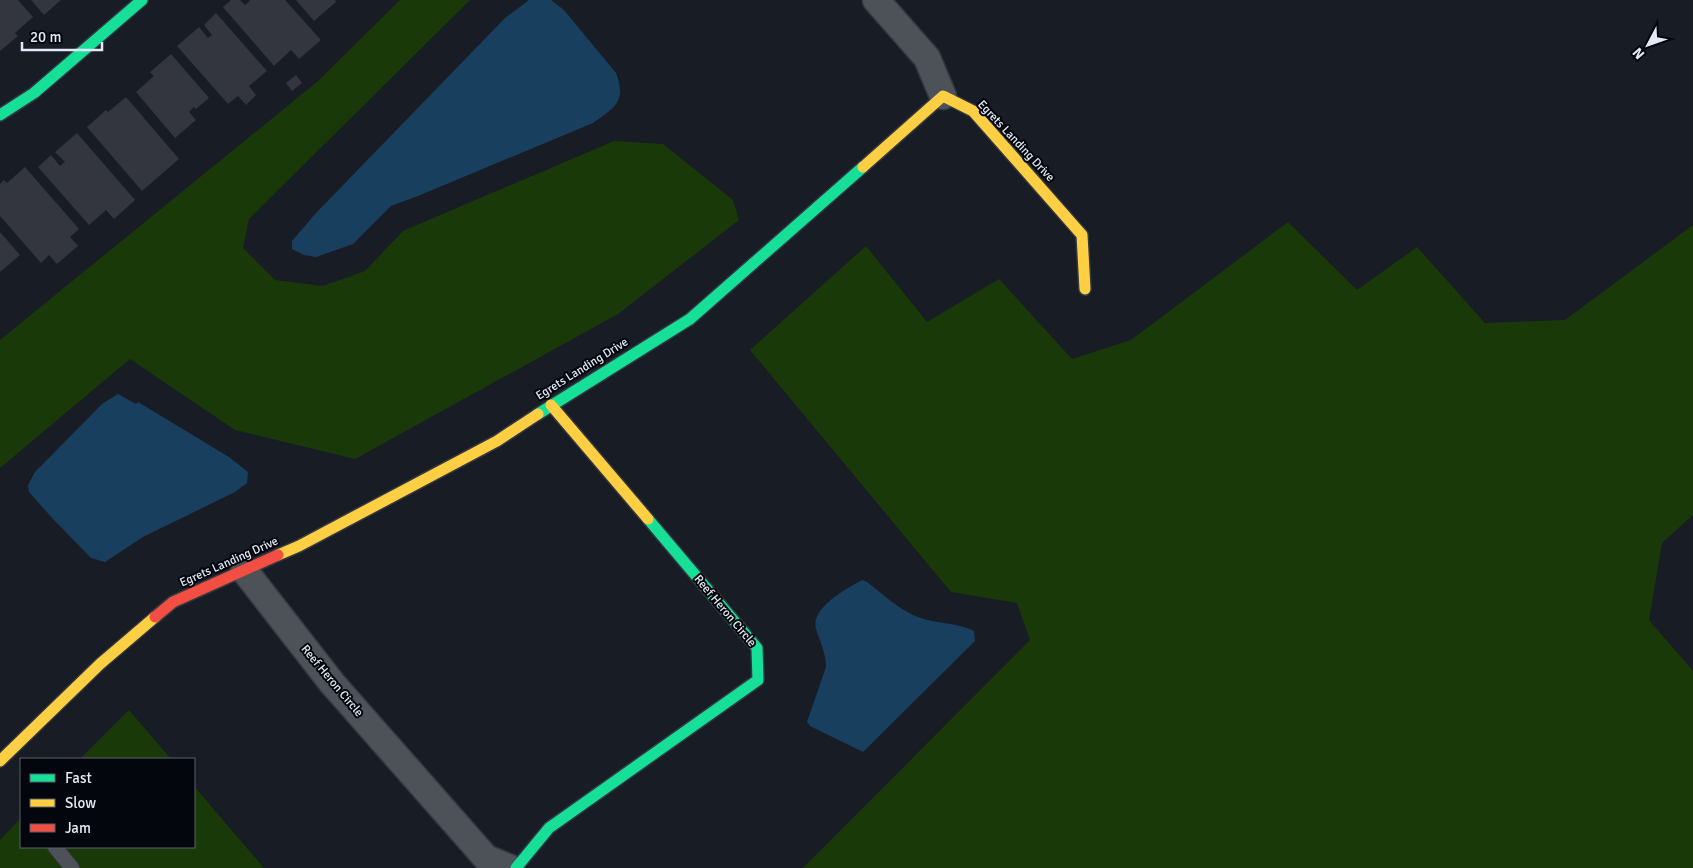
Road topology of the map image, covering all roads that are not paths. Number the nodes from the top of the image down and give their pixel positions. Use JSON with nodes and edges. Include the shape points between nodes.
{"nodes":[{"id":1,"x":142,"y":0,"type":"edge"},
{"id":2,"x":876,"y":0,"type":"edge"},
{"id":3,"x":943,"y":96,"type":"junction"},
{"id":4,"x":0,"y":115,"type":"edge"},
{"id":5,"x":1085,"y":289,"type":"dead end"},
{"id":6,"x":551,"y":405,"type":"junction"},
{"id":7,"x":244,"y":570,"type":"junction"},
{"id":8,"x":0,"y":761,"type":"edge"},
{"id":9,"x":55,"y":848,"type":"edge"},
{"id":10,"x":72,"y":868,"type":"edge"},
{"id":11,"x":510,"y":868,"type":"edge"},
{"id":12,"x":516,"y":868,"type":"edge"}],
"edges":[{"from":1,"to":4,"type":"street","via":[[34,94]]},
{"from":2,"to":3,"type":"street","via":[[927,58]]},
{"from":3,"to":5,"type":"street","name":"Egrets Landing Drive","via":[[973,111],[1082,235]]},
{"from":3,"to":6,"type":"street","name":"Egrets Landing Drive","via":[[690,319]]},
{"from":6,"to":7,"type":"street","name":"Egrets Landing Drive","via":[[497,441],[299,546]]},
{"from":6,"to":12,"type":"street","name":"Reef Heron Circle","via":[[757,648],[758,680],[549,828]]},
{"from":7,"to":8,"type":"street","name":"Egrets Landing Drive","via":[[173,602],[100,664]]},
{"from":7,"to":11,"type":"street","name":"Reef Heron Circle","via":[[332,683],[486,858]]},
{"from":9,"to":10,"type":"lane"}]}
